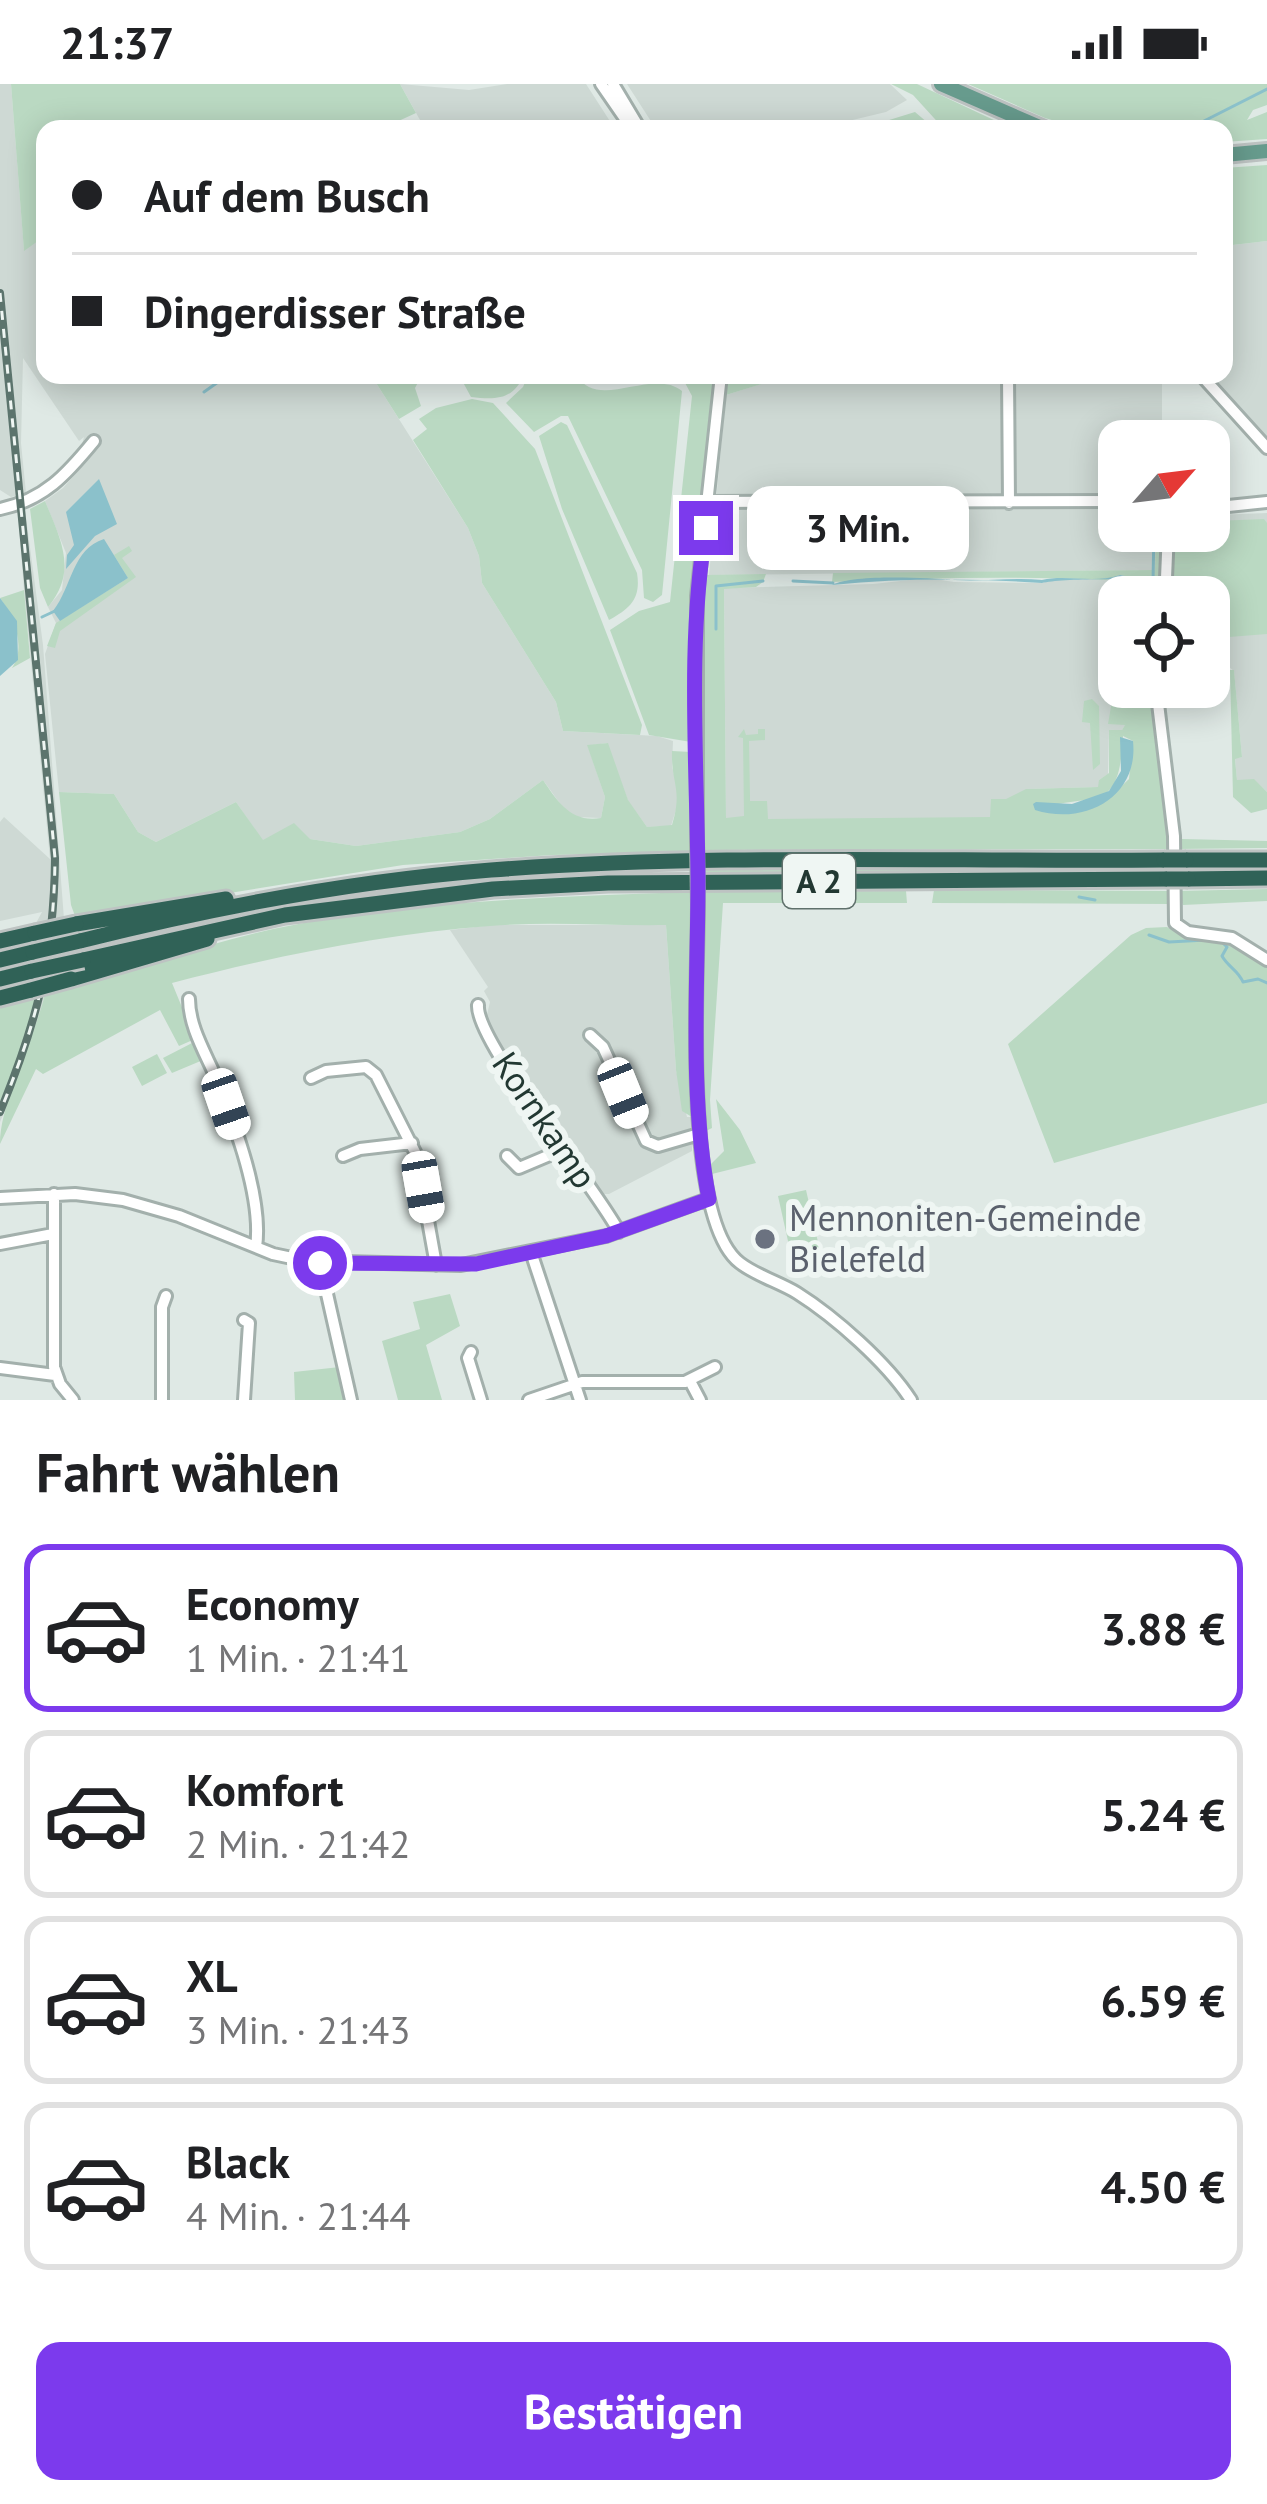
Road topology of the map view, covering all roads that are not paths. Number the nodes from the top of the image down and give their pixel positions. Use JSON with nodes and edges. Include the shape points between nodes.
{"nodes":[{"id":1,"x":601,"y":84,"type":"edge"},
{"id":2,"x":613,"y":84,"type":"edge"},
{"id":3,"x":941,"y":84,"type":"edge"},
{"id":4,"x":629,"y":120,"type":"edge"},
{"id":5,"x":631,"y":120,"type":"edge"},
{"id":6,"x":1023,"y":120,"type":"edge"},
{"id":7,"x":1267,"y":151,"type":"edge"},
{"id":8,"x":1233,"y":154,"type":"edge"},
{"id":9,"x":720,"y":384,"type":"edge"},
{"id":10,"x":1008,"y":384,"type":"edge"},
{"id":11,"x":1209,"y":384,"type":"edge"},
{"id":12,"x":94,"y":441,"type":"dead end"},
{"id":13,"x":1267,"y":448,"type":"edge"},
{"id":14,"x":1098,"y":501,"type":"edge"},
{"id":15,"x":709,"y":502,"type":"junction"},
{"id":16,"x":1267,"y":502,"type":"edge"},
{"id":17,"x":1010,"y":503,"type":"junction"},
{"id":18,"x":1230,"y":506,"type":"edge"},
{"id":19,"x":0,"y":509,"type":"edge"},
{"id":20,"x":1159,"y":708,"type":"edge"},
{"id":21,"x":1267,"y":860,"type":"edge"},
{"id":22,"x":1267,"y":878,"type":"edge"},
{"id":23,"x":78,"y":933,"type":"junction"},
{"id":24,"x":0,"y":941,"type":"edge"},
{"id":25,"x":0,"y":960,"type":"edge"},
{"id":26,"x":1267,"y":960,"type":"edge"},
{"id":27,"x":85,"y":968,"type":"junction"},
{"id":28,"x":0,"y":979,"type":"edge"},
{"id":29,"x":0,"y":998,"type":"edge"},
{"id":30,"x":189,"y":999,"type":"dead end"},
{"id":31,"x":478,"y":1005,"type":"dead end"},
{"id":32,"x":590,"y":1035,"type":"dead end"},
{"id":33,"x":311,"y":1078,"type":"dead end"},
{"id":34,"x":699,"y":1134,"type":"junction"},
{"id":35,"x":412,"y":1143,"type":"junction"},
{"id":36,"x":564,"y":1148,"type":"junction"},
{"id":37,"x":343,"y":1156,"type":"dead end"},
{"id":38,"x":507,"y":1156,"type":"dead end"},
{"id":39,"x":54,"y":1194,"type":"junction"},
{"id":40,"x":0,"y":1198,"type":"edge"},
{"id":41,"x":709,"y":1199,"type":"junction"},
{"id":42,"x":619,"y":1232,"type":"junction"},
{"id":43,"x":53,"y":1234,"type":"junction"},
{"id":44,"x":0,"y":1244,"type":"edge"},
{"id":45,"x":256,"y":1247,"type":"junction"},
{"id":46,"x":531,"y":1252,"type":"junction"},
{"id":47,"x":320,"y":1263,"type":"junction"},
{"id":48,"x":436,"y":1265,"type":"junction"},
{"id":49,"x":166,"y":1296,"type":"dead end"},
{"id":50,"x":244,"y":1320,"type":"dead end"},
{"id":51,"x":471,"y":1352,"type":"dead end"},
{"id":52,"x":715,"y":1367,"type":"dead end"},
{"id":53,"x":0,"y":1368,"type":"edge"},
{"id":54,"x":55,"y":1375,"type":"junction"},
{"id":55,"x":690,"y":1381,"type":"junction"},
{"id":56,"x":573,"y":1385,"type":"junction"},
{"id":57,"x":73,"y":1400,"type":"edge"},
{"id":58,"x":162,"y":1400,"type":"edge"},
{"id":59,"x":244,"y":1400,"type":"edge"},
{"id":60,"x":352,"y":1400,"type":"edge"},
{"id":61,"x":481,"y":1400,"type":"edge"},
{"id":62,"x":529,"y":1400,"type":"edge"},
{"id":63,"x":580,"y":1400,"type":"edge"},
{"id":64,"x":700,"y":1400,"type":"edge"},
{"id":65,"x":910,"y":1400,"type":"edge"}],
"edges":[{"from":1,"to":4,"type":"street"},
{"from":2,"to":5,"type":"street"},
{"from":3,"to":6,"type":"main road"},
{"from":7,"to":8,"type":"main road"},
{"from":9,"to":15,"type":"street"},
{"from":10,"to":17,"type":"street"},
{"from":11,"to":13,"type":"street"},
{"from":12,"to":19,"type":"street","via":[[51,488]]},
{"from":14,"to":17,"type":"street"},
{"from":15,"to":17,"type":"street"},
{"from":15,"to":34,"type":"street","bridge":true,"via":[[697,610]]},
{"from":16,"to":18,"type":"street"},
{"from":20,"to":26,"type":"street","via":[[1175,922],[1188,932],[1232,938]]},
{"from":21,"to":23,"type":"highway","number":"A 2","bridge":true,"via":[[591,865],[249,896]]},
{"from":22,"to":27,"type":"highway","number":"A 2","bridge":true,"via":[[548,885],[243,924]]},
{"from":23,"to":24,"type":"highway","bridge":true},
{"from":23,"to":25,"type":"highway","bridge":true},
{"from":27,"to":28,"type":"highway","number":"A 2","bridge":true},
{"from":27,"to":29,"type":"highway","bridge":true},
{"from":30,"to":45,"type":"street","via":[[240,1148]]},
{"from":31,"to":36,"type":"street","name":"Kornkamp","via":[[506,1065]]},
{"from":32,"to":34,"type":"street","via":[[608,1056],[646,1141],[658,1146]]},
{"from":33,"to":35,"type":"street","via":[[370,1068]]},
{"from":34,"to":41,"type":"street"},
{"from":35,"to":37,"type":"street"},
{"from":35,"to":48,"type":"street"},
{"from":36,"to":38,"type":"street","via":[[521,1168]]},
{"from":36,"to":42,"type":"street","name":"Kornkamp"},
{"from":39,"to":40,"type":"street"},
{"from":39,"to":43,"type":"street"},
{"from":39,"to":45,"type":"street","via":[[152,1208]]},
{"from":41,"to":42,"type":"street"},
{"from":41,"to":65,"type":"street","via":[[736,1260],[813,1305],[890,1371]]},
{"from":42,"to":46,"type":"street"},
{"from":43,"to":44,"type":"street"},
{"from":43,"to":54,"type":"street"},
{"from":45,"to":47,"type":"street"},
{"from":46,"to":48,"type":"street"},
{"from":46,"to":56,"type":"street"},
{"from":47,"to":48,"type":"street"},
{"from":47,"to":60,"type":"street"},
{"from":49,"to":58,"type":"street"},
{"from":50,"to":59,"type":"street"},
{"from":51,"to":61,"type":"street"},
{"from":52,"to":55,"type":"street"},
{"from":53,"to":54,"type":"street"},
{"from":54,"to":57,"type":"street"},
{"from":55,"to":56,"type":"street"},
{"from":55,"to":64,"type":"street"},
{"from":56,"to":62,"type":"street"},
{"from":56,"to":63,"type":"street"}]}
